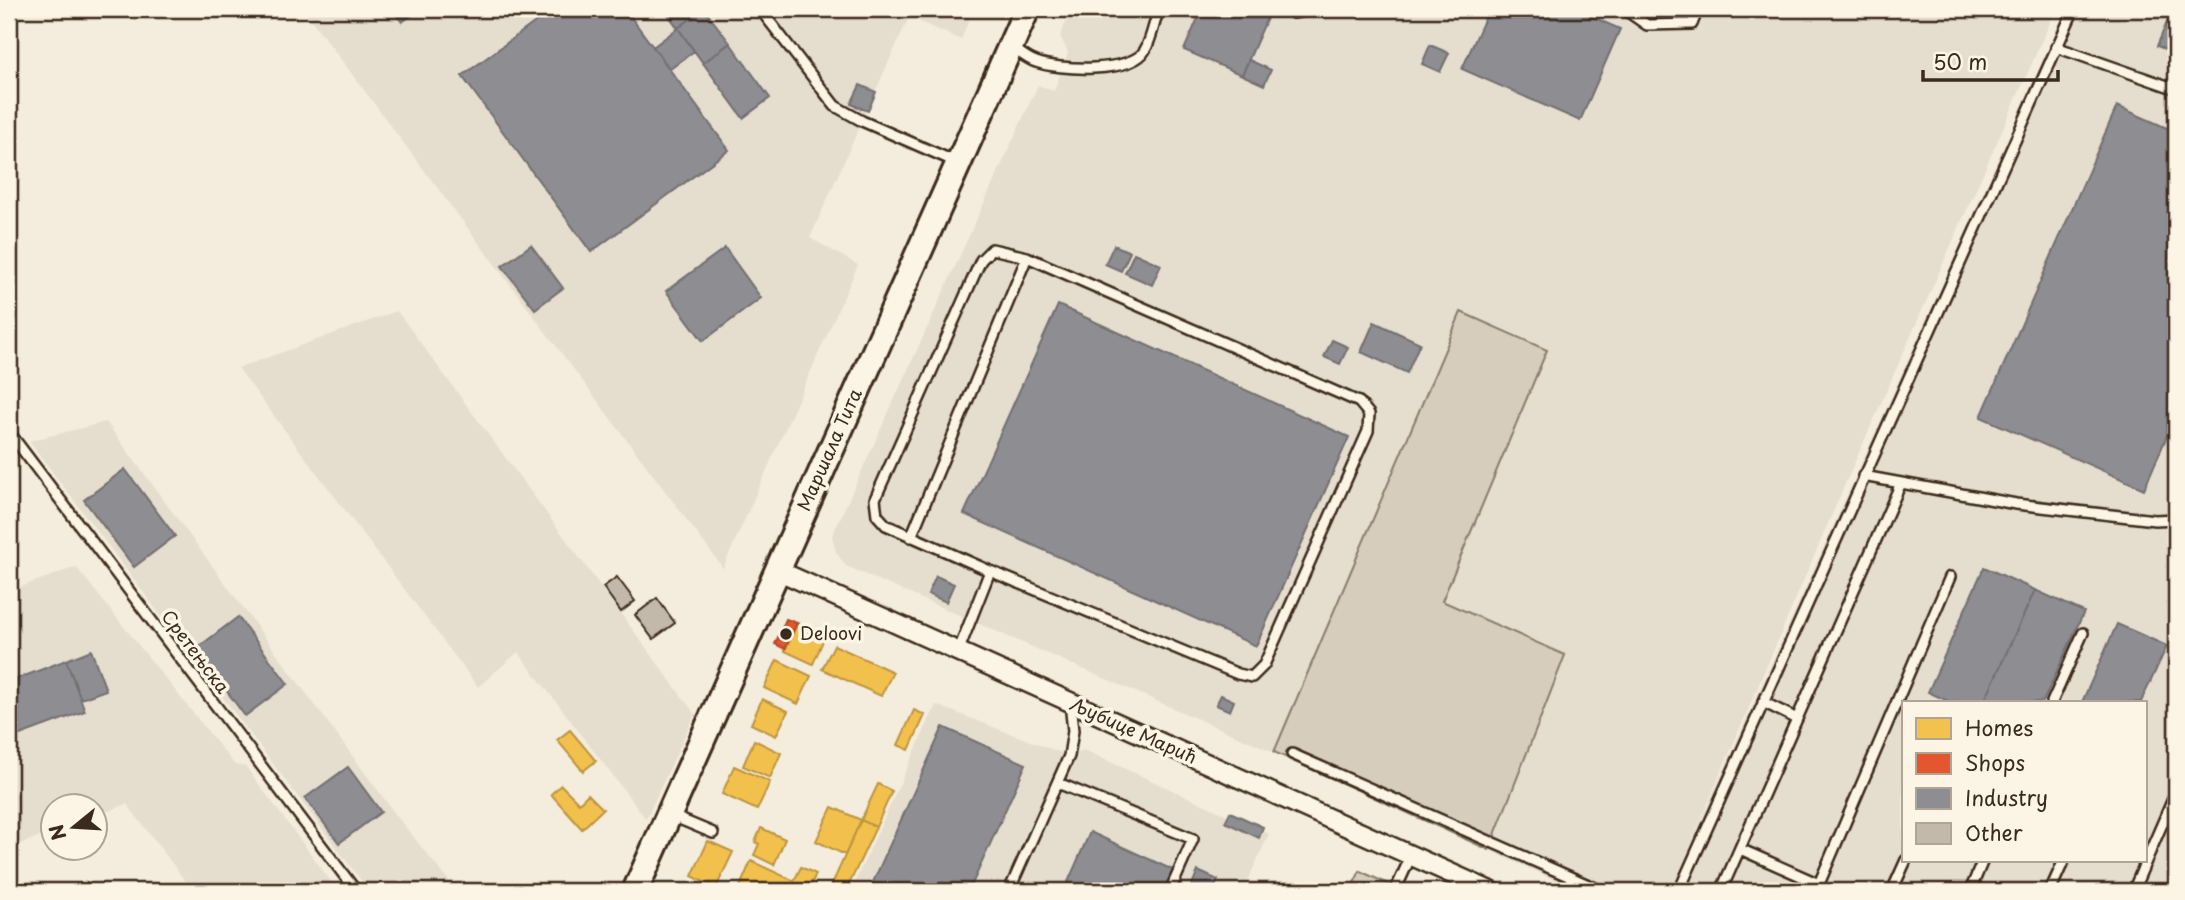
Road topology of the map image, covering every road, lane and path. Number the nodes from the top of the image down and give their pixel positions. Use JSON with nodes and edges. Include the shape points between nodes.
{"nodes":[{"id":1,"x":760,"y":9,"type":"edge"},
{"id":2,"x":1027,"y":9,"type":"edge"},
{"id":3,"x":1159,"y":9,"type":"edge"},
{"id":4,"x":1315,"y":9,"type":"edge"},
{"id":5,"x":1624,"y":9,"type":"edge"},
{"id":6,"x":1698,"y":9,"type":"edge"},
{"id":7,"x":2074,"y":9,"type":"edge"},
{"id":8,"x":1293,"y":13,"type":"dead end"},
{"id":9,"x":1011,"y":47,"type":"junction"},
{"id":10,"x":2056,"y":47,"type":"junction"},
{"id":11,"x":2176,"y":89,"type":"edge"},
{"id":12,"x":957,"y":163,"type":"junction"},
{"id":13,"x":1027,"y":257,"type":"junction"},
{"id":14,"x":9,"y":432,"type":"edge"},
{"id":15,"x":1863,"y":476,"type":"junction"},
{"id":16,"x":1901,"y":483,"type":"junction"},
{"id":17,"x":2176,"y":519,"type":"edge"},
{"id":18,"x":911,"y":537,"type":"junction"},
{"id":19,"x":777,"y":570,"type":"junction"},
{"id":20,"x":989,"y":571,"type":"junction"},
{"id":21,"x":1950,"y":577,"type":"dead end"},
{"id":22,"x":2083,"y":633,"type":"dead end"},
{"id":23,"x":958,"y":652,"type":"junction"},
{"id":24,"x":2053,"y":701,"type":"edge"},
{"id":25,"x":1763,"y":702,"type":"junction"},
{"id":26,"x":1070,"y":703,"type":"junction"},
{"id":27,"x":1797,"y":719,"type":"junction"},
{"id":28,"x":1293,"y":754,"type":"dead end"},
{"id":29,"x":1058,"y":783,"type":"junction"},
{"id":30,"x":2176,"y":792,"type":"edge"},
{"id":31,"x":668,"y":815,"type":"junction"},
{"id":32,"x":713,"y":833,"type":"dead end"},
{"id":33,"x":1740,"y":849,"type":"junction"},
{"id":34,"x":1411,"y":856,"type":"junction"},
{"id":35,"x":2146,"y":861,"type":"edge"},
{"id":36,"x":1905,"y":862,"type":"edge"},
{"id":37,"x":1982,"y":862,"type":"edge"},
{"id":38,"x":2063,"y":862,"type":"edge"},
{"id":39,"x":2146,"y":862,"type":"edge"},
{"id":40,"x":1817,"y":888,"type":"edge"},
{"id":41,"x":356,"y":891,"type":"edge"},
{"id":42,"x":635,"y":891,"type":"edge"},
{"id":43,"x":1009,"y":891,"type":"edge"},
{"id":44,"x":1170,"y":891,"type":"edge"},
{"id":45,"x":1395,"y":891,"type":"edge"},
{"id":46,"x":1490,"y":891,"type":"edge"},
{"id":47,"x":1602,"y":891,"type":"edge"},
{"id":48,"x":1679,"y":891,"type":"edge"},
{"id":49,"x":1721,"y":891,"type":"edge"},
{"id":50,"x":1892,"y":891,"type":"edge"},
{"id":51,"x":1970,"y":891,"type":"edge"},
{"id":52,"x":2050,"y":891,"type":"edge"},
{"id":53,"x":2133,"y":891,"type":"edge"}],
"edges":[{"from":1,"to":12,"type":"lane","via":[[835,106]]},
{"from":2,"to":9,"type":"main road","name":"Маршала Тита"},
{"from":3,"to":9,"type":"lane","via":[[1145,52],[1132,62],[1062,67],[1034,61]]},
{"from":4,"to":8,"type":"lane"},
{"from":5,"to":6,"type":"lane","via":[[1647,25],[1692,23]]},
{"from":7,"to":10,"type":"lane"},
{"from":9,"to":12,"type":"main road","name":"Маршала Тита"},
{"from":10,"to":11,"type":"lane"},
{"from":10,"to":15,"type":"lane"},
{"from":12,"to":19,"type":"main road","name":"Маршала Тита"},
{"from":13,"to":18,"type":"lane"},
{"from":13,"to":18,"type":"lane","via":[[992,249],[981,260],[875,499],[877,514],[886,525]]},
{"from":13,"to":20,"type":"lane","via":[[1359,402],[1369,414],[1368,431],[1264,665],[1252,677]]},
{"from":14,"to":41,"type":"lane","name":"Сретењска"},
{"from":15,"to":16,"type":"lane"},
{"from":15,"to":25,"type":"lane"},
{"from":16,"to":17,"type":"lane","via":[[2015,504]]},
{"from":16,"to":27,"type":"lane"},
{"from":18,"to":20,"type":"lane"},
{"from":19,"to":23,"type":"street","name":"Љубице Марић"},
{"from":19,"to":31,"type":"main road","name":"Маршала Тита"},
{"from":20,"to":23,"type":"lane"},
{"from":21,"to":40,"type":"lane"},
{"from":22,"to":24,"type":"lane"},
{"from":23,"to":26,"type":"street","name":"Љубице Марић"},
{"from":25,"to":27,"type":"lane"},
{"from":25,"to":48,"type":"lane"},
{"from":26,"to":29,"type":"lane","via":[[1073,731]]},
{"from":26,"to":34,"type":"street","name":"Љубице Марић"},
{"from":27,"to":33,"type":"lane"},
{"from":28,"to":47,"type":"lane"},
{"from":29,"to":43,"type":"lane"},
{"from":29,"to":44,"type":"lane","via":[[1193,839]]},
{"from":30,"to":35,"type":"lane"},
{"from":31,"to":32,"type":"lane"},
{"from":31,"to":42,"type":"main road","name":"Маршала Тита"},
{"from":33,"to":40,"type":"lane"},
{"from":33,"to":49,"type":"lane"},
{"from":34,"to":45,"type":"lane"},
{"from":34,"to":46,"type":"street","name":"Љубице Марић"},
{"from":36,"to":50,"type":"lane"},
{"from":37,"to":51,"type":"lane"},
{"from":38,"to":52,"type":"lane"},
{"from":39,"to":53,"type":"lane"}]}
